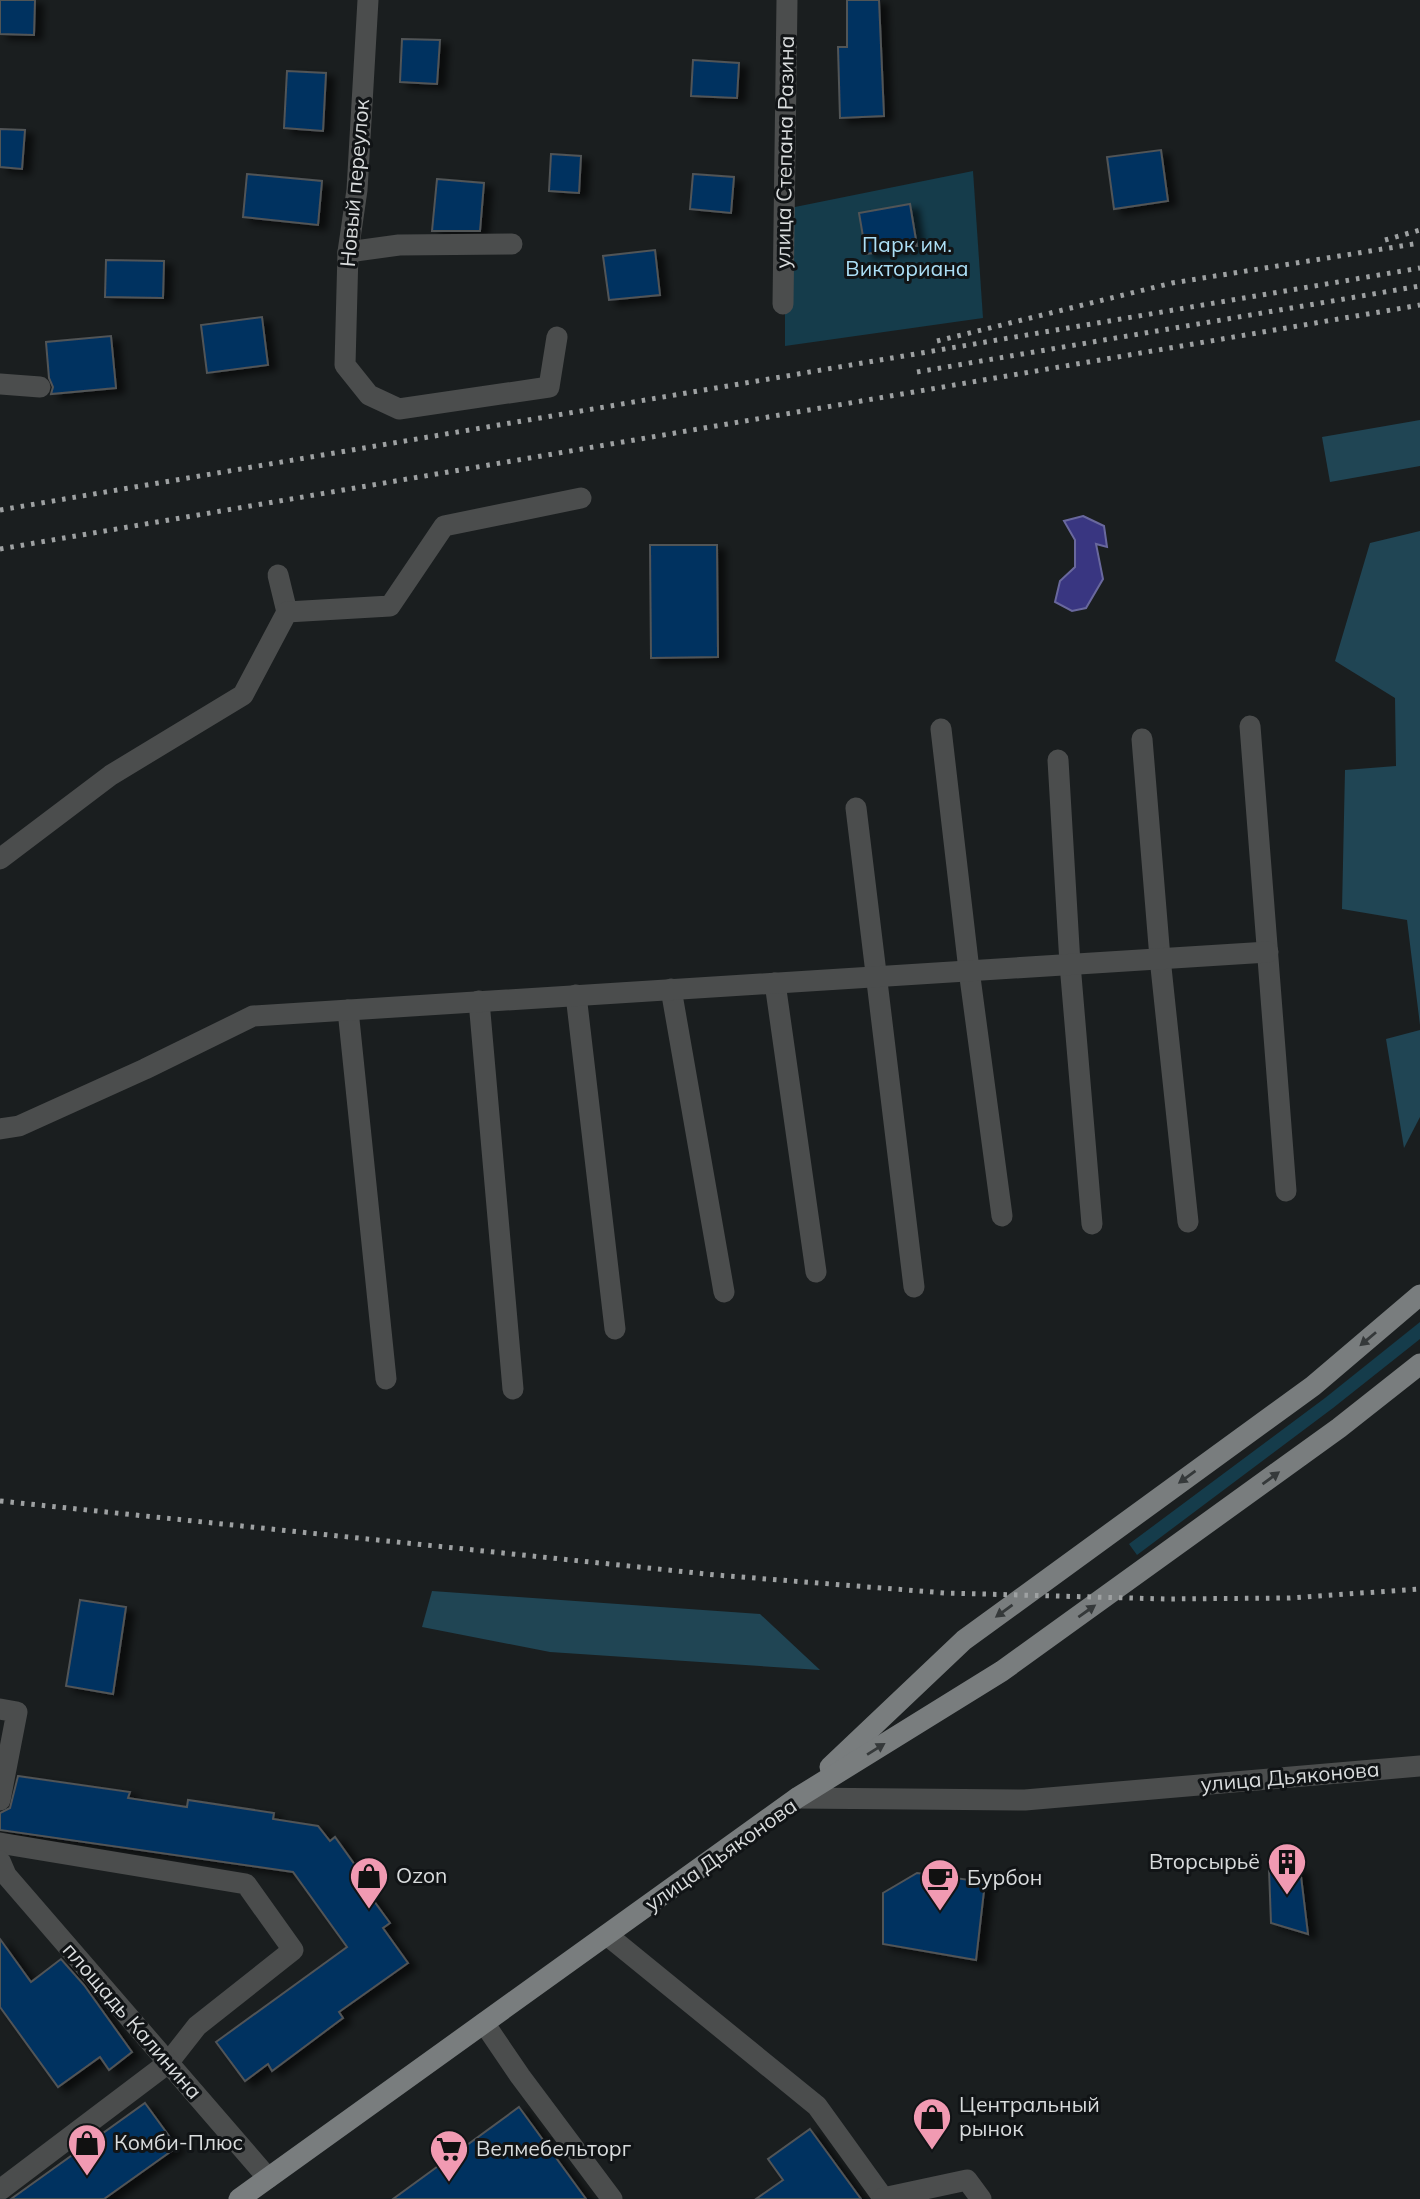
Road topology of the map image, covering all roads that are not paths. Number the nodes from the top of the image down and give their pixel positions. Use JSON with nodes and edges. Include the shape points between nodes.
{"nodes":[{"id":1,"x":368,"y":0,"type":"edge"},
{"id":2,"x":788,"y":0,"type":"edge"},
{"id":3,"x":512,"y":244,"type":"dead end"},
{"id":4,"x":348,"y":252,"type":"junction"},
{"id":5,"x":783,"y":304,"type":"dead end"},
{"id":6,"x":556,"y":337,"type":"dead end"},
{"id":7,"x":0,"y":384,"type":"edge"},
{"id":8,"x":40,"y":387,"type":"dead end"},
{"id":9,"x":581,"y":498,"type":"dead end"},
{"id":10,"x":278,"y":575,"type":"dead end"},
{"id":11,"x":286,"y":612,"type":"junction"},
{"id":12,"x":1250,"y":726,"type":"dead end"},
{"id":13,"x":941,"y":729,"type":"dead end"},
{"id":14,"x":1142,"y":739,"type":"dead end"},
{"id":15,"x":1058,"y":760,"type":"dead end"},
{"id":16,"x":856,"y":808,"type":"dead end"},
{"id":17,"x":0,"y":859,"type":"edge"},
{"id":18,"x":1268,"y":952,"type":"junction"},
{"id":19,"x":1160,"y":958,"type":"junction"},
{"id":20,"x":1070,"y":964,"type":"junction"},
{"id":21,"x":969,"y":970,"type":"junction"},
{"id":22,"x":877,"y":976,"type":"junction"},
{"id":23,"x":775,"y":983,"type":"junction"},
{"id":24,"x":671,"y":989,"type":"junction"},
{"id":25,"x":576,"y":995,"type":"junction"},
{"id":26,"x":479,"y":1001,"type":"junction"},
{"id":27,"x":348,"y":1010,"type":"junction"},
{"id":28,"x":0,"y":1129,"type":"edge"},
{"id":29,"x":1286,"y":1191,"type":"dead end"},
{"id":30,"x":1002,"y":1216,"type":"dead end"},
{"id":31,"x":1188,"y":1222,"type":"dead end"},
{"id":32,"x":1092,"y":1224,"type":"dead end"},
{"id":33,"x":816,"y":1272,"type":"dead end"},
{"id":34,"x":914,"y":1287,"type":"dead end"},
{"id":35,"x":724,"y":1293,"type":"dead end"},
{"id":36,"x":1420,"y":1295,"type":"edge"},
{"id":37,"x":615,"y":1329,"type":"dead end"},
{"id":38,"x":1420,"y":1364,"type":"edge"},
{"id":39,"x":386,"y":1379,"type":"dead end"},
{"id":40,"x":513,"y":1389,"type":"dead end"},
{"id":41,"x":9,"y":1710,"type":"edge"},
{"id":42,"x":1420,"y":1766,"type":"edge"},
{"id":43,"x":797,"y":1798,"type":"junction"},
{"id":44,"x":0,"y":1800,"type":"edge"},
{"id":45,"x":0,"y":1843,"type":"edge"},
{"id":46,"x":0,"y":1861,"type":"edge"},
{"id":47,"x":607,"y":1935,"type":"junction"},
{"id":48,"x":484,"y":2024,"type":"junction"},
{"id":49,"x":168,"y":2063,"type":"junction"},
{"id":50,"x":268,"y":2178,"type":"junction"},
{"id":51,"x":0,"y":2190,"type":"edge"},
{"id":52,"x":883,"y":2198,"type":"edge"},
{"id":53,"x":239,"y":2199,"type":"edge"},
{"id":54,"x":612,"y":2199,"type":"edge"},
{"id":55,"x":981,"y":2199,"type":"edge"}],
"edges":[{"from":1,"to":4,"type":"street","name":"Новый переулок","via":[[357,190]]},
{"from":2,"to":5,"type":"street","name":"улица Степана Разина"},
{"from":3,"to":4,"type":"street","via":[[399,244]]},
{"from":4,"to":6,"type":"street","name":"Новый переулок","via":[[345,365],[369,395],[398,409],[549,387]]},
{"from":7,"to":8,"type":"street"},
{"from":9,"to":11,"type":"street","via":[[444,526],[390,606]]},
{"from":10,"to":11,"type":"street"},
{"from":11,"to":17,"type":"street","via":[[243,695],[111,775]]},
{"from":12,"to":18,"type":"street"},
{"from":13,"to":21,"type":"street"},
{"from":14,"to":19,"type":"street"},
{"from":15,"to":20,"type":"street"},
{"from":16,"to":22,"type":"street"},
{"from":18,"to":19,"type":"street"},
{"from":18,"to":29,"type":"street"},
{"from":19,"to":20,"type":"street"},
{"from":19,"to":31,"type":"street"},
{"from":20,"to":21,"type":"street"},
{"from":20,"to":32,"type":"street"},
{"from":21,"to":22,"type":"street"},
{"from":21,"to":30,"type":"street"},
{"from":22,"to":23,"type":"street"},
{"from":22,"to":34,"type":"street"},
{"from":23,"to":24,"type":"street"},
{"from":23,"to":33,"type":"street"},
{"from":24,"to":25,"type":"street"},
{"from":24,"to":35,"type":"street"},
{"from":25,"to":26,"type":"street"},
{"from":25,"to":37,"type":"street"},
{"from":26,"to":27,"type":"street"},
{"from":26,"to":40,"type":"street"},
{"from":27,"to":28,"type":"street","via":[[253,1016],[31,1121]]},
{"from":27,"to":39,"type":"street"},
{"from":36,"to":43,"type":"main road","one_way":true,"via":[[1313,1386],[964,1640]]},
{"from":43,"to":38,"type":"main road","one_way":true,"via":[[1002,1671],[1339,1428]]},
{"from":41,"to":44,"type":"street"},
{"from":42,"to":43,"type":"street","name":"улица Дьяконова","via":[[1025,1800]]},
{"from":43,"to":47,"type":"main road","name":"улица Дьяконова"},
{"from":45,"to":49,"type":"street","via":[[246,1884],[293,1950],[197,2026]]},
{"from":46,"to":49,"type":"street","name":"площадь Калинина","via":[[6,1875]]},
{"from":47,"to":48,"type":"main road","name":"улица Дьяконова"},
{"from":47,"to":52,"type":"street","via":[[817,2106]]},
{"from":48,"to":50,"type":"main road","name":"улица Дьяконова"},
{"from":48,"to":54,"type":"street"},
{"from":49,"to":50,"type":"street","name":"площадь Калинина"},
{"from":49,"to":51,"type":"street"},
{"from":50,"to":53,"type":"main road","name":"улица Дьяконова"},
{"from":52,"to":55,"type":"street","via":[[967,2179]]}]}
